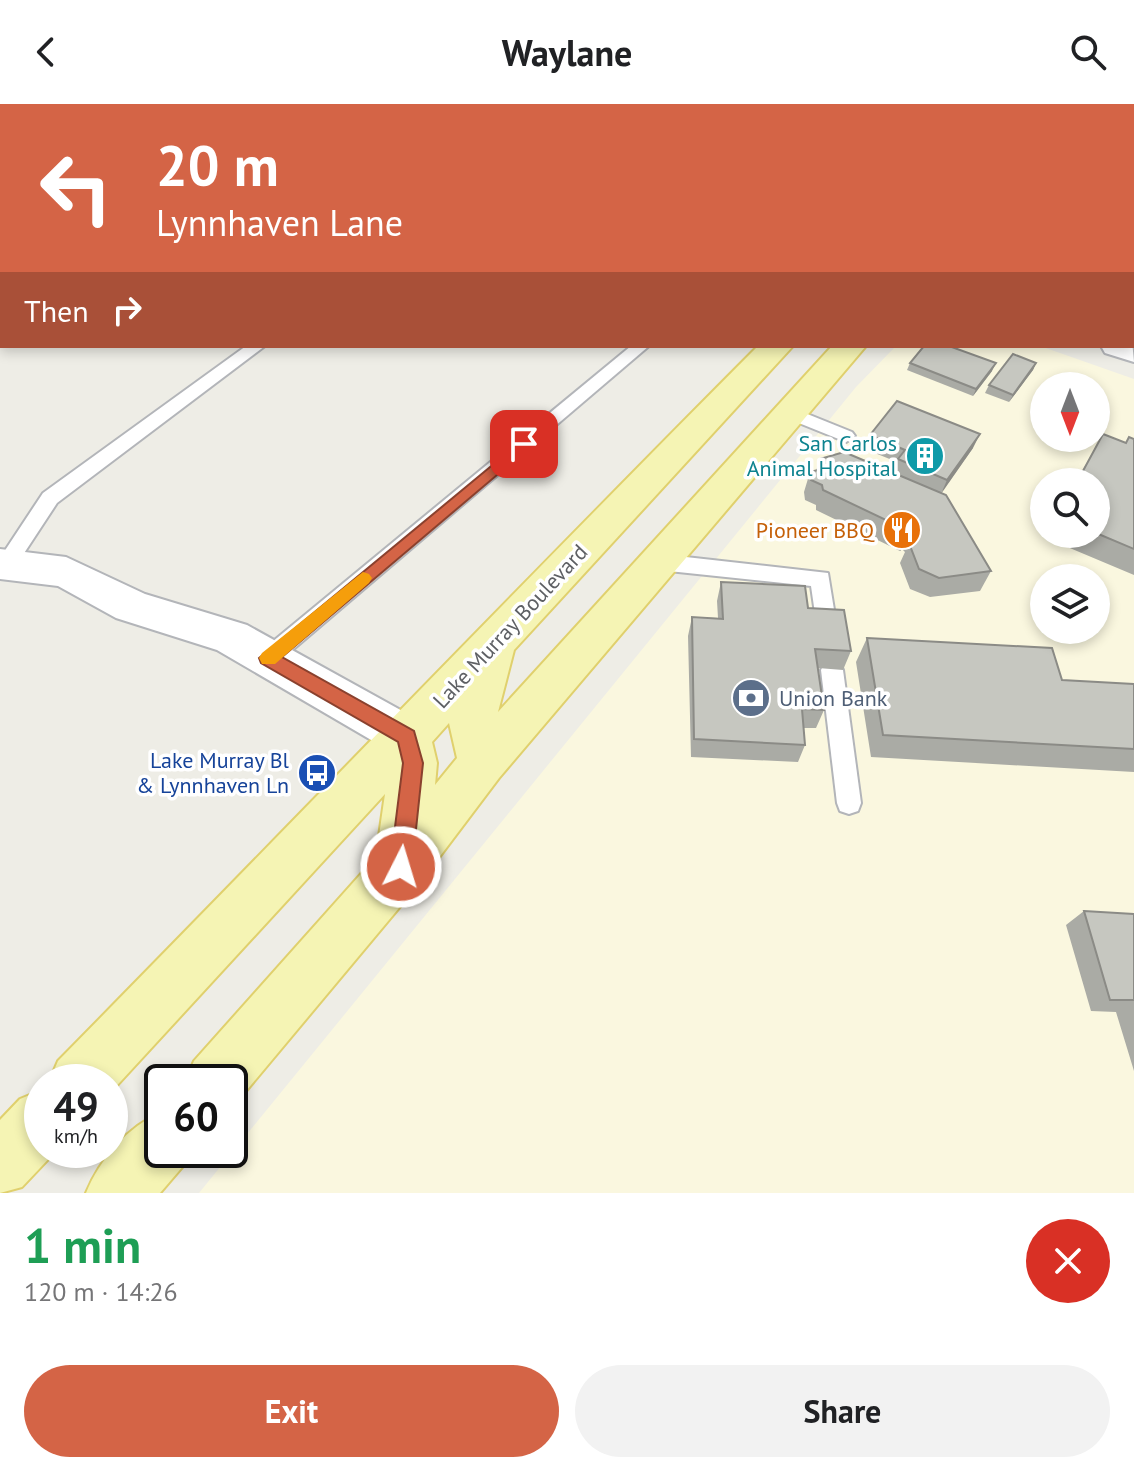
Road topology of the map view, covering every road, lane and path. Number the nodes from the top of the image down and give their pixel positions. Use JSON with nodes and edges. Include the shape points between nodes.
{"nodes":[{"id":1,"x":254,"y":348,"type":"edge"},
{"id":2,"x":639,"y":348,"type":"edge"},
{"id":3,"x":775,"y":348,"type":"edge"},
{"id":4,"x":848,"y":348,"type":"edge"},
{"id":5,"x":790,"y":413,"type":"junction"},
{"id":6,"x":846,"y":436,"type":"dead end"},
{"id":7,"x":659,"y":562,"type":"junction"},
{"id":8,"x":3,"y":565,"type":"edge"},
{"id":9,"x":826,"y":628,"type":"edge"},
{"id":10,"x":498,"y":639,"type":"junction"},
{"id":11,"x":268,"y":658,"type":"junction"},
{"id":12,"x":832,"y":670,"type":"edge"},
{"id":13,"x":407,"y":737,"type":"junction"},
{"id":14,"x":482,"y":763,"type":"junction"},
{"id":15,"x":849,"y":803,"type":"dead end"},
{"id":16,"x":401,"y":867,"type":"junction"},
{"id":17,"x":96,"y":1064,"type":"edge"},
{"id":18,"x":231,"y":1064,"type":"edge"},
{"id":19,"x":24,"y":1140,"type":"edge"},
{"id":20,"x":144,"y":1163,"type":"edge"},
{"id":21,"x":0,"y":1165,"type":"edge"},
{"id":22,"x":118,"y":1193,"type":"edge"}],
"edges":[{"from":1,"to":8,"type":"lane","via":[[50,498]]},
{"from":2,"to":11,"type":"lane"},
{"from":3,"to":10,"type":"main road","name":"Lake Murray Boulevard"},
{"from":4,"to":5,"type":"main road"},
{"from":5,"to":6,"type":"lane"},
{"from":5,"to":7,"type":"main road"},
{"from":7,"to":9,"type":"lane","via":[[821,579]]},
{"from":7,"to":14,"type":"main road"},
{"from":8,"to":11,"type":"street","via":[[66,572],[131,606],[232,637]]},
{"from":10,"to":13,"type":"main road","name":"Lake Murray Boulevard"},
{"from":10,"to":14,"type":"main road","via":[[472,726]]},
{"from":11,"to":13,"type":"street"},
{"from":12,"to":15,"type":"lane"},
{"from":13,"to":16,"type":"main road","via":[[413,763]]},
{"from":13,"to":17,"type":"main road","name":"Lake Murray Boulevard"},
{"from":14,"to":16,"type":"main road"},
{"from":16,"to":18,"type":"main road"},
{"from":19,"to":21,"type":"main road"},
{"from":20,"to":22,"type":"main road"}]}
